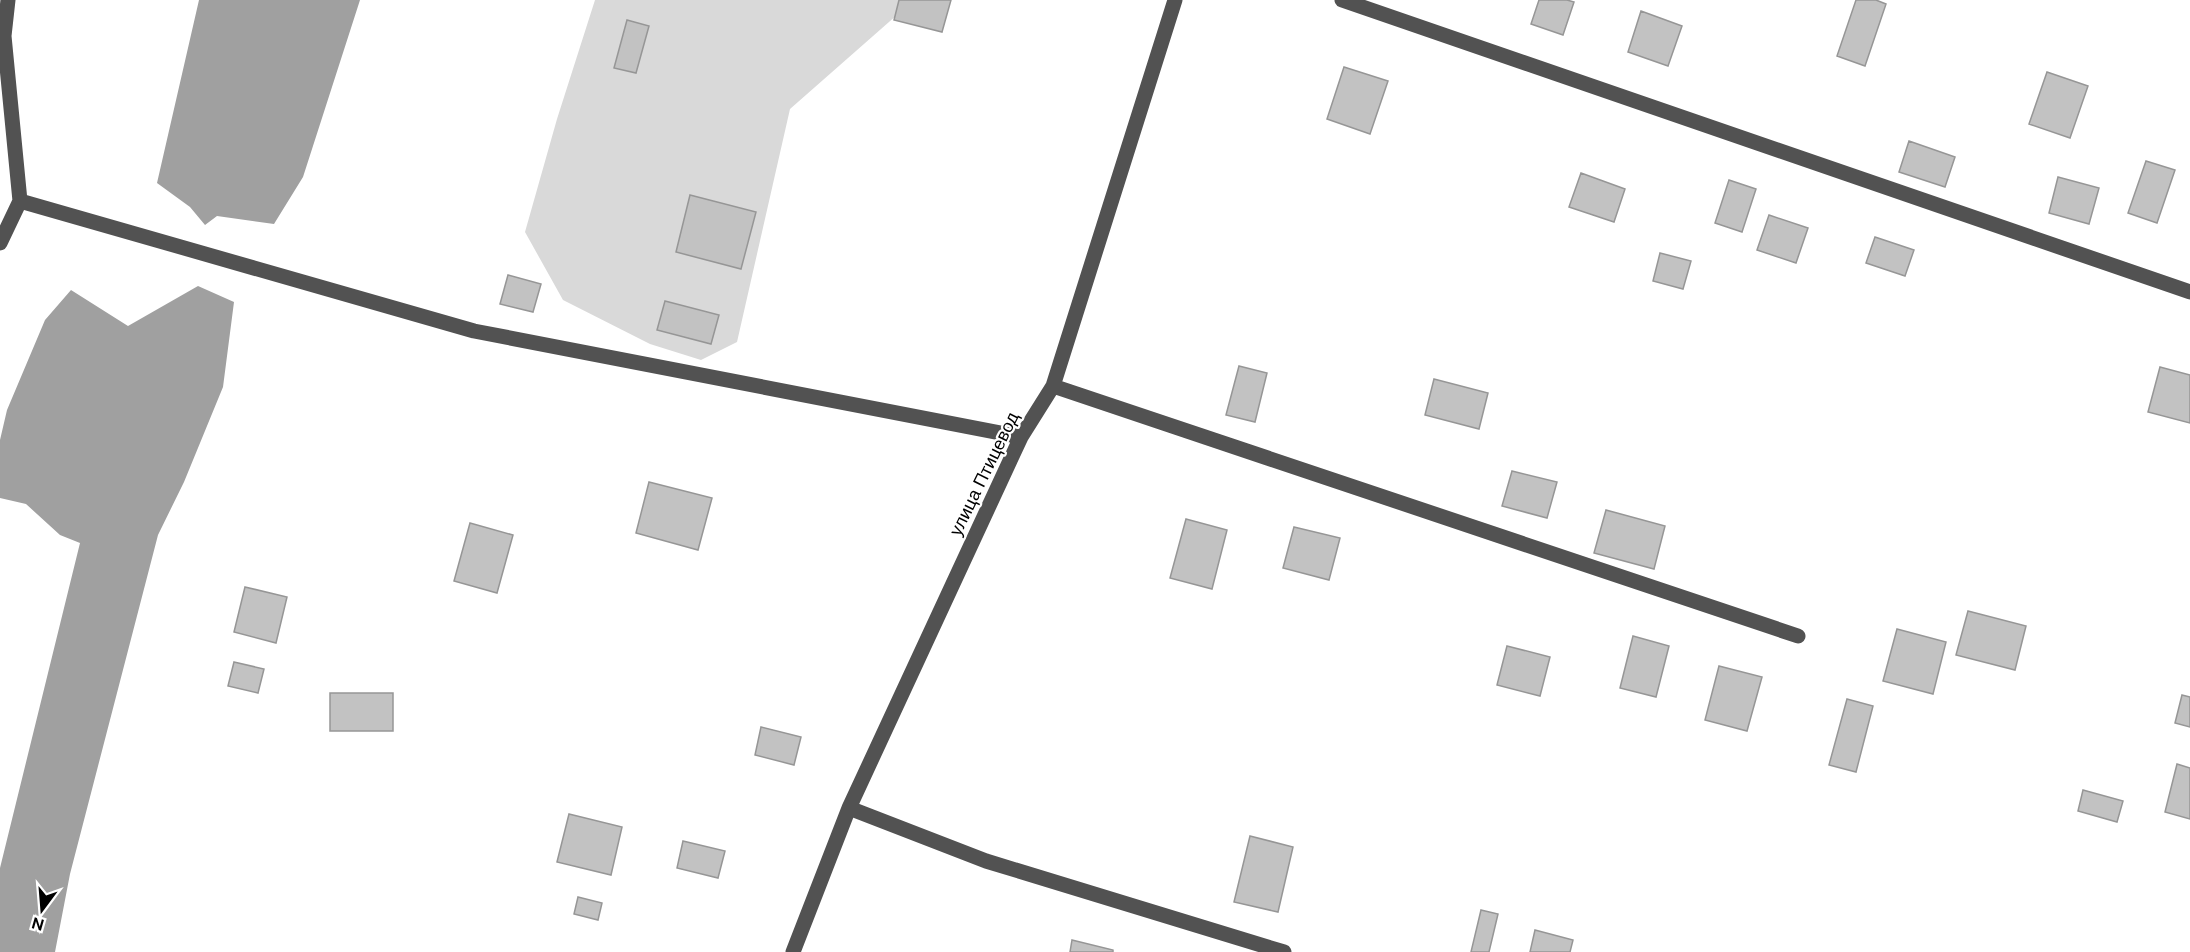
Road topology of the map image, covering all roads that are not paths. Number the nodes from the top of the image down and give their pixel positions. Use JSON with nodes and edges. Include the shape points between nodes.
{"nodes":[{"id":1,"x":8,"y":0,"type":"edge"},
{"id":2,"x":1175,"y":0,"type":"edge"},
{"id":3,"x":1342,"y":0,"type":"edge"},
{"id":4,"x":20,"y":201,"type":"junction"},
{"id":5,"x":0,"y":243,"type":"edge"},
{"id":6,"x":2190,"y":292,"type":"edge"},
{"id":7,"x":1053,"y":386,"type":"junction"},
{"id":8,"x":1021,"y":437,"type":"junction"},
{"id":9,"x":1798,"y":636,"type":"dead end"},
{"id":10,"x":849,"y":808,"type":"junction"},
{"id":11,"x":793,"y":952,"type":"edge"},
{"id":12,"x":1284,"y":952,"type":"edge"}],
"edges":[{"from":1,"to":4,"type":"street","via":[[4,36]]},
{"from":2,"to":7,"type":"street","name":"улица Птицевод"},
{"from":3,"to":6,"type":"street"},
{"from":4,"to":5,"type":"street"},
{"from":4,"to":8,"type":"street","via":[[474,332]]},
{"from":7,"to":8,"type":"street","name":"улица Птицевод"},
{"from":7,"to":9,"type":"street"},
{"from":8,"to":10,"type":"street","name":"улица Птицевод"},
{"from":10,"to":11,"type":"street","name":"улица Птицевод"},
{"from":10,"to":12,"type":"street","via":[[987,861]]}]}
